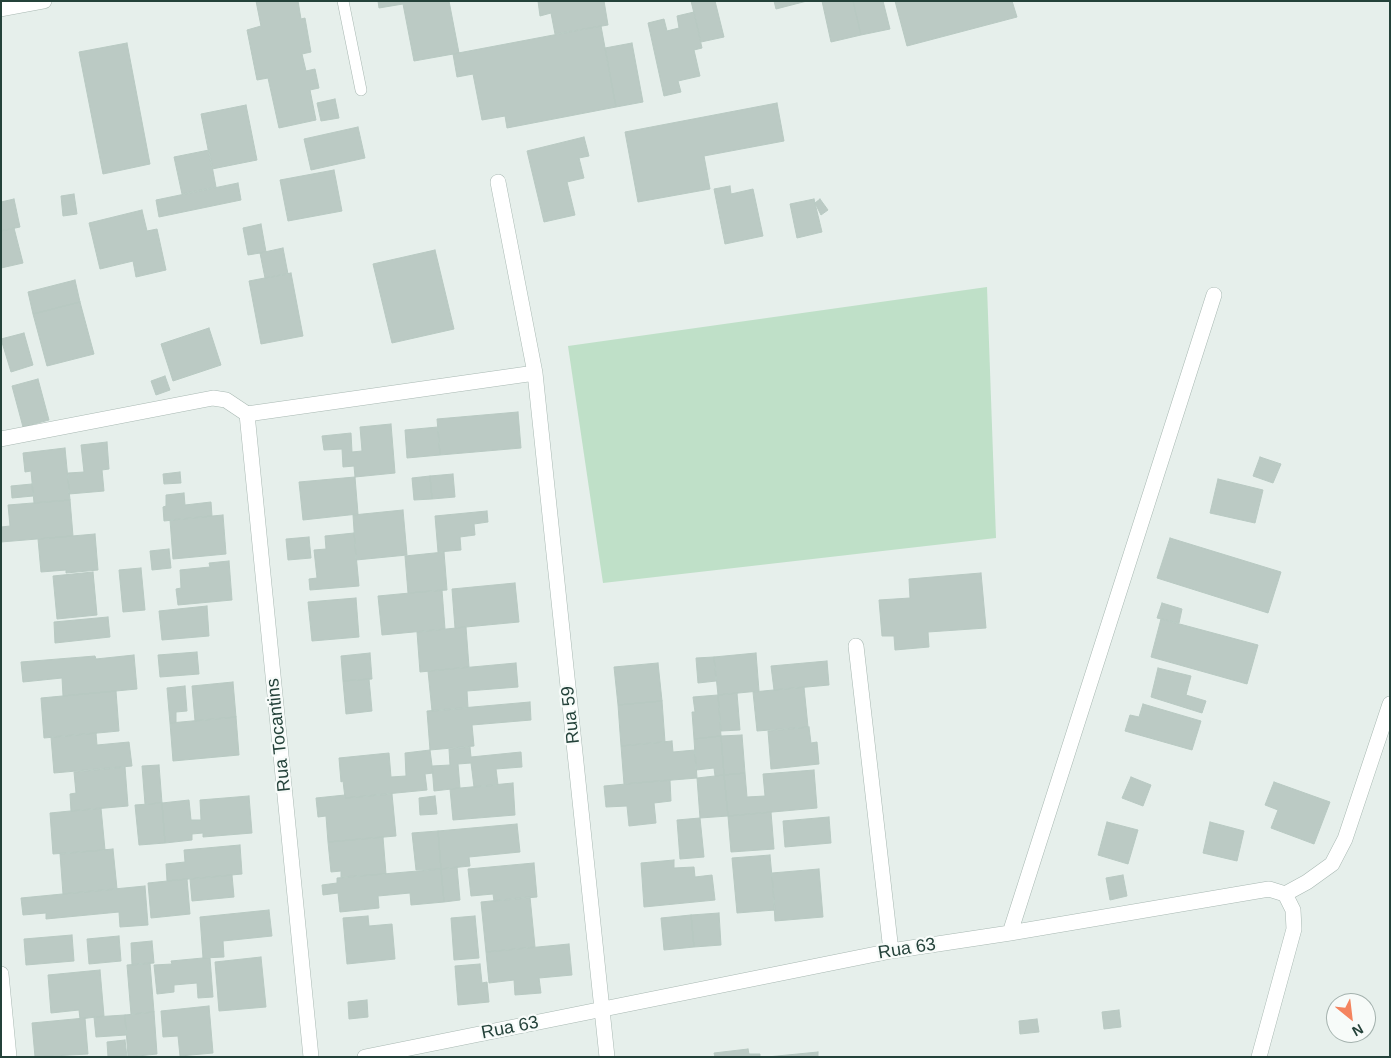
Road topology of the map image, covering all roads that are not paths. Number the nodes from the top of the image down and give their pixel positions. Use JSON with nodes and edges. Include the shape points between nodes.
{"nodes":[{"id":1,"x":44,"y":1,"type":"edge"},
{"id":2,"x":343,"y":1,"type":"edge"},
{"id":3,"x":1,"y":9,"type":"edge"},
{"id":4,"x":361,"y":90,"type":"dead end"},
{"id":5,"x":498,"y":182,"type":"dead end"},
{"id":6,"x":1214,"y":295,"type":"dead end"},
{"id":7,"x":534,"y":374,"type":"junction"},
{"id":8,"x":247,"y":414,"type":"junction"},
{"id":9,"x":1,"y":439,"type":"edge"},
{"id":10,"x":856,"y":646,"type":"dead end"},
{"id":11,"x":1390,"y":704,"type":"edge"},
{"id":12,"x":1285,"y":894,"type":"junction"},
{"id":13,"x":1010,"y":933,"type":"junction"},
{"id":14,"x":891,"y":951,"type":"junction"},
{"id":15,"x":1,"y":974,"type":"edge"},
{"id":16,"x":603,"y":1009,"type":"junction"},
{"id":17,"x":9,"y":1057,"type":"edge"},
{"id":18,"x":311,"y":1057,"type":"edge"},
{"id":19,"x":365,"y":1057,"type":"edge"},
{"id":20,"x":607,"y":1057,"type":"edge"},
{"id":21,"x":1259,"y":1057,"type":"edge"}],
"edges":[{"from":1,"to":3,"type":"street"},
{"from":2,"to":4,"type":"lane"},
{"from":5,"to":7,"type":"street","name":"Rua 59"},
{"from":6,"to":13,"type":"street"},
{"from":7,"to":8,"type":"street"},
{"from":7,"to":16,"type":"street","name":"Rua 59"},
{"from":8,"to":9,"type":"street","via":[[226,400],[213,398]]},
{"from":8,"to":18,"type":"street","name":"Rua Tocantins"},
{"from":10,"to":14,"type":"street"},
{"from":11,"to":12,"type":"street","via":[[1345,839],[1332,864]]},
{"from":12,"to":13,"type":"street","name":"Rua 63","via":[[1269,889]]},
{"from":12,"to":21,"type":"street","via":[[1293,910],[1294,929]]},
{"from":13,"to":14,"type":"street","name":"Rua 63"},
{"from":14,"to":16,"type":"street","name":"Rua 63"},
{"from":15,"to":17,"type":"street"},
{"from":16,"to":19,"type":"street","name":"Rua 63"},
{"from":16,"to":20,"type":"street","name":"Rua 59"}]}
